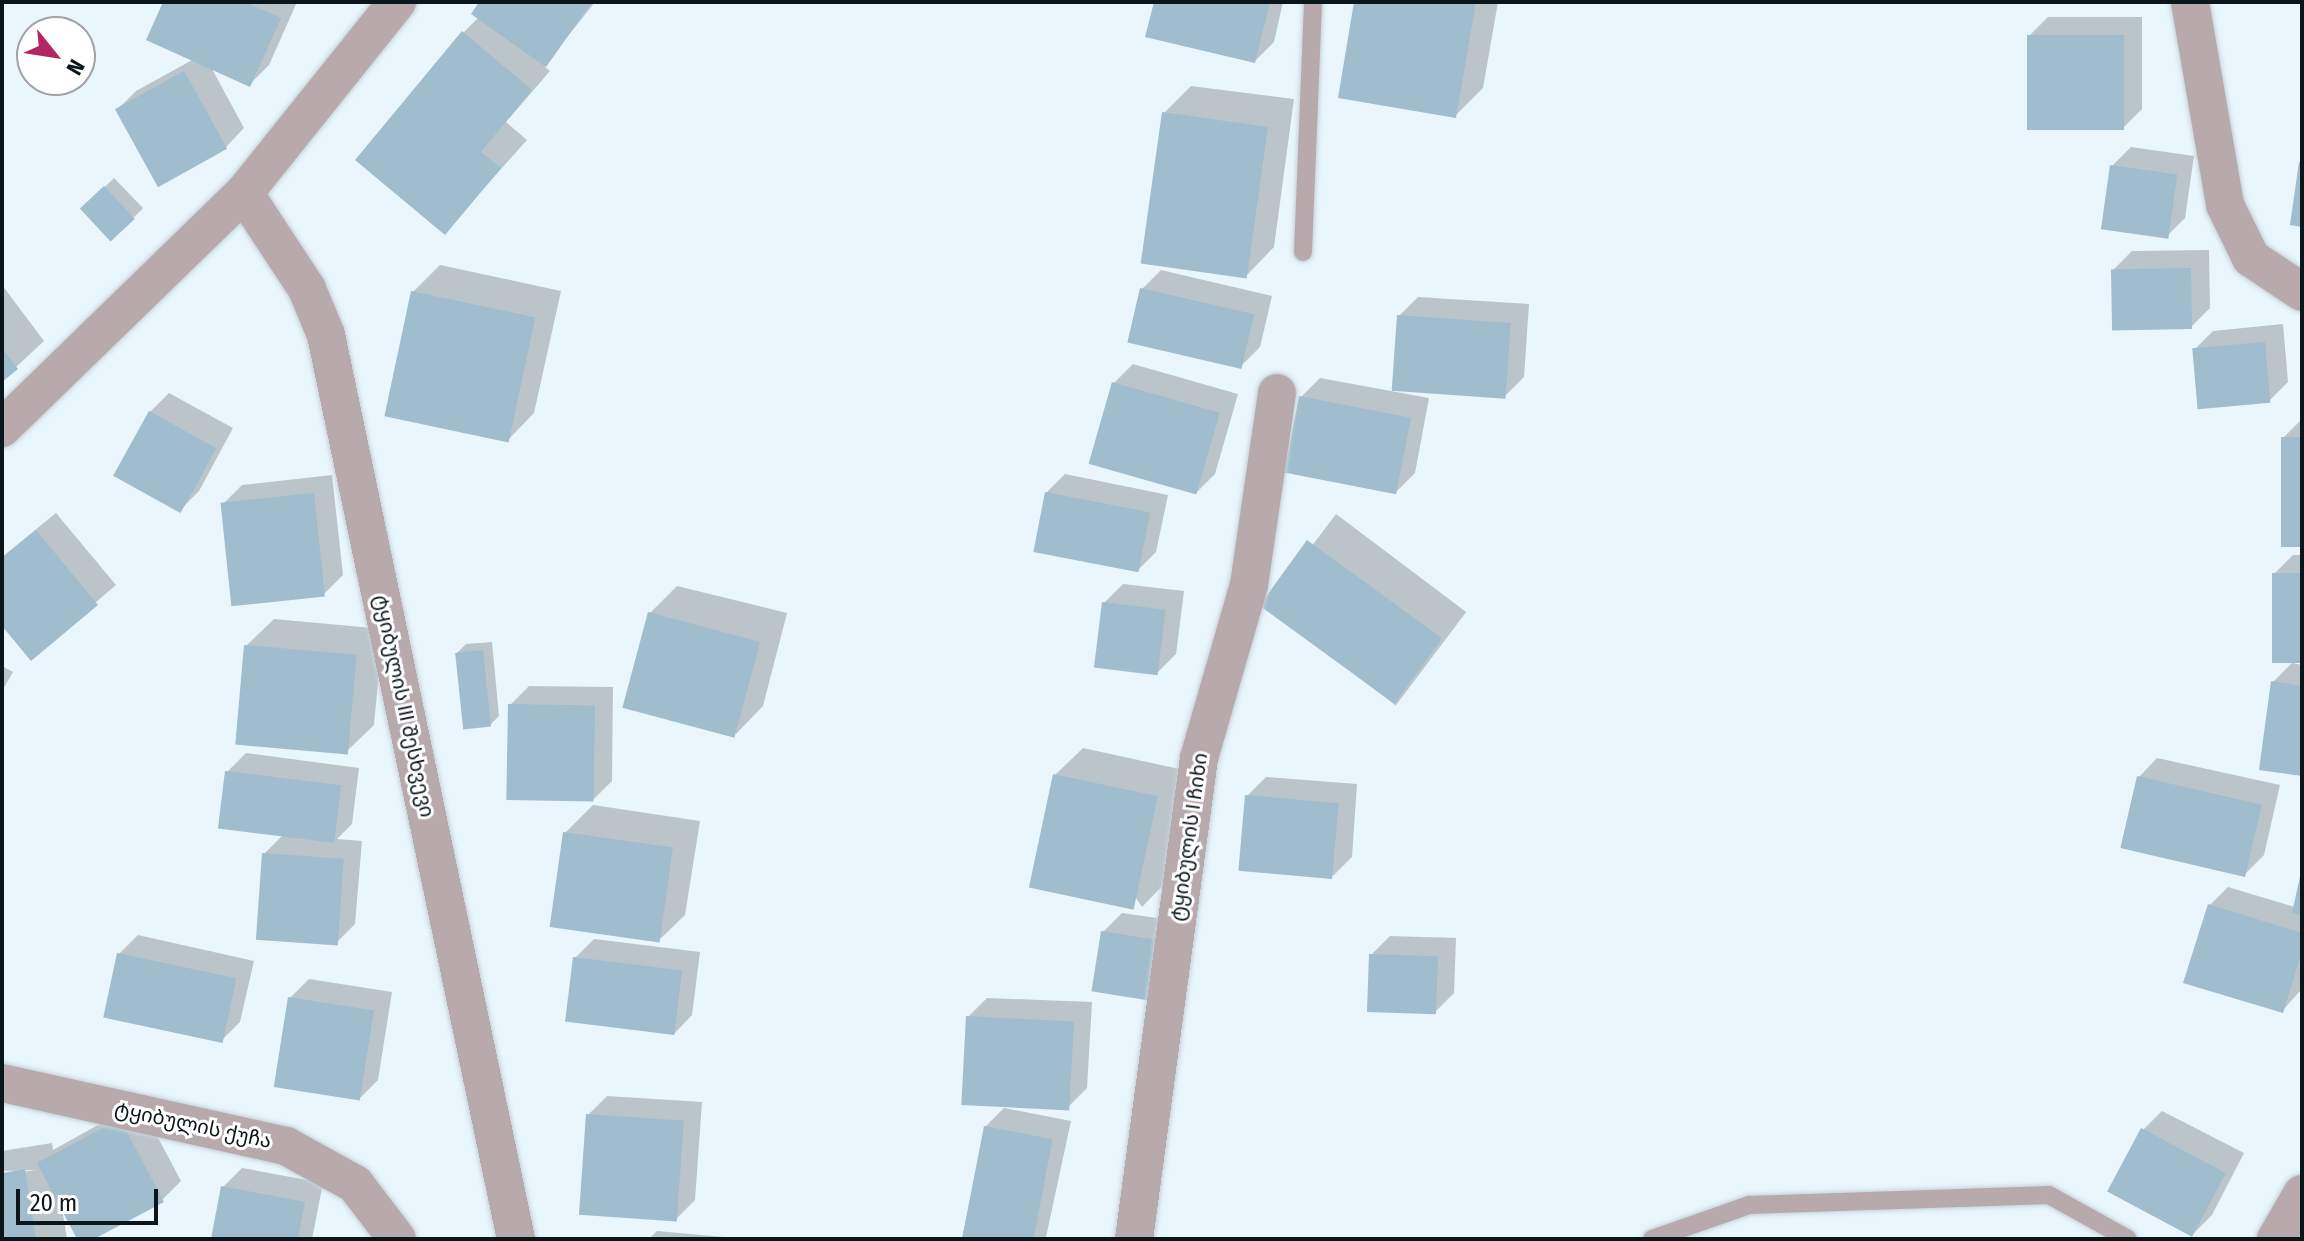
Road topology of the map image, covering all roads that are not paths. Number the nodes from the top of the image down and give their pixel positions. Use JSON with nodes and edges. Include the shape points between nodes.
{"nodes":[{"id":1,"x":397,"y":2,"type":"edge"},
{"id":2,"x":1313,"y":2,"type":"edge"},
{"id":3,"x":2190,"y":2,"type":"edge"},
{"id":4,"x":244,"y":193,"type":"junction"},
{"id":5,"x":1303,"y":252,"type":"dead end"},
{"id":6,"x":2302,"y":292,"type":"edge"},
{"id":7,"x":1277,"y":393,"type":"dead end"},
{"id":8,"x":2,"y":428,"type":"edge"},
{"id":9,"x":2,"y":1083,"type":"edge"},
{"id":10,"x":2302,"y":1194,"type":"edge"},
{"id":11,"x":397,"y":1239,"type":"edge"},
{"id":12,"x":516,"y":1239,"type":"edge"},
{"id":13,"x":1134,"y":1239,"type":"edge"},
{"id":14,"x":1652,"y":1239,"type":"edge"},
{"id":15,"x":2128,"y":1239,"type":"edge"},
{"id":16,"x":2276,"y":1239,"type":"edge"}],
"edges":[{"from":1,"to":4,"type":"street"},
{"from":2,"to":5,"type":"lane"},
{"from":3,"to":6,"type":"street","via":[[2225,205],[2251,258]]},
{"from":4,"to":8,"type":"street"},
{"from":4,"to":12,"type":"street","name":"ტყიბულის III შესხვევი","via":[[307,289],[326,335]]},
{"from":7,"to":13,"type":"street","name":"ტყიბულის I ჩიხი","via":[[1249,585],[1199,758]]},
{"from":9,"to":11,"type":"street","name":"ტყიბულის ქუჩა","via":[[286,1146],[355,1184]]},
{"from":10,"to":16,"type":"street"},
{"from":14,"to":15,"type":"lane","via":[[1749,1205],[2049,1195]]}]}
